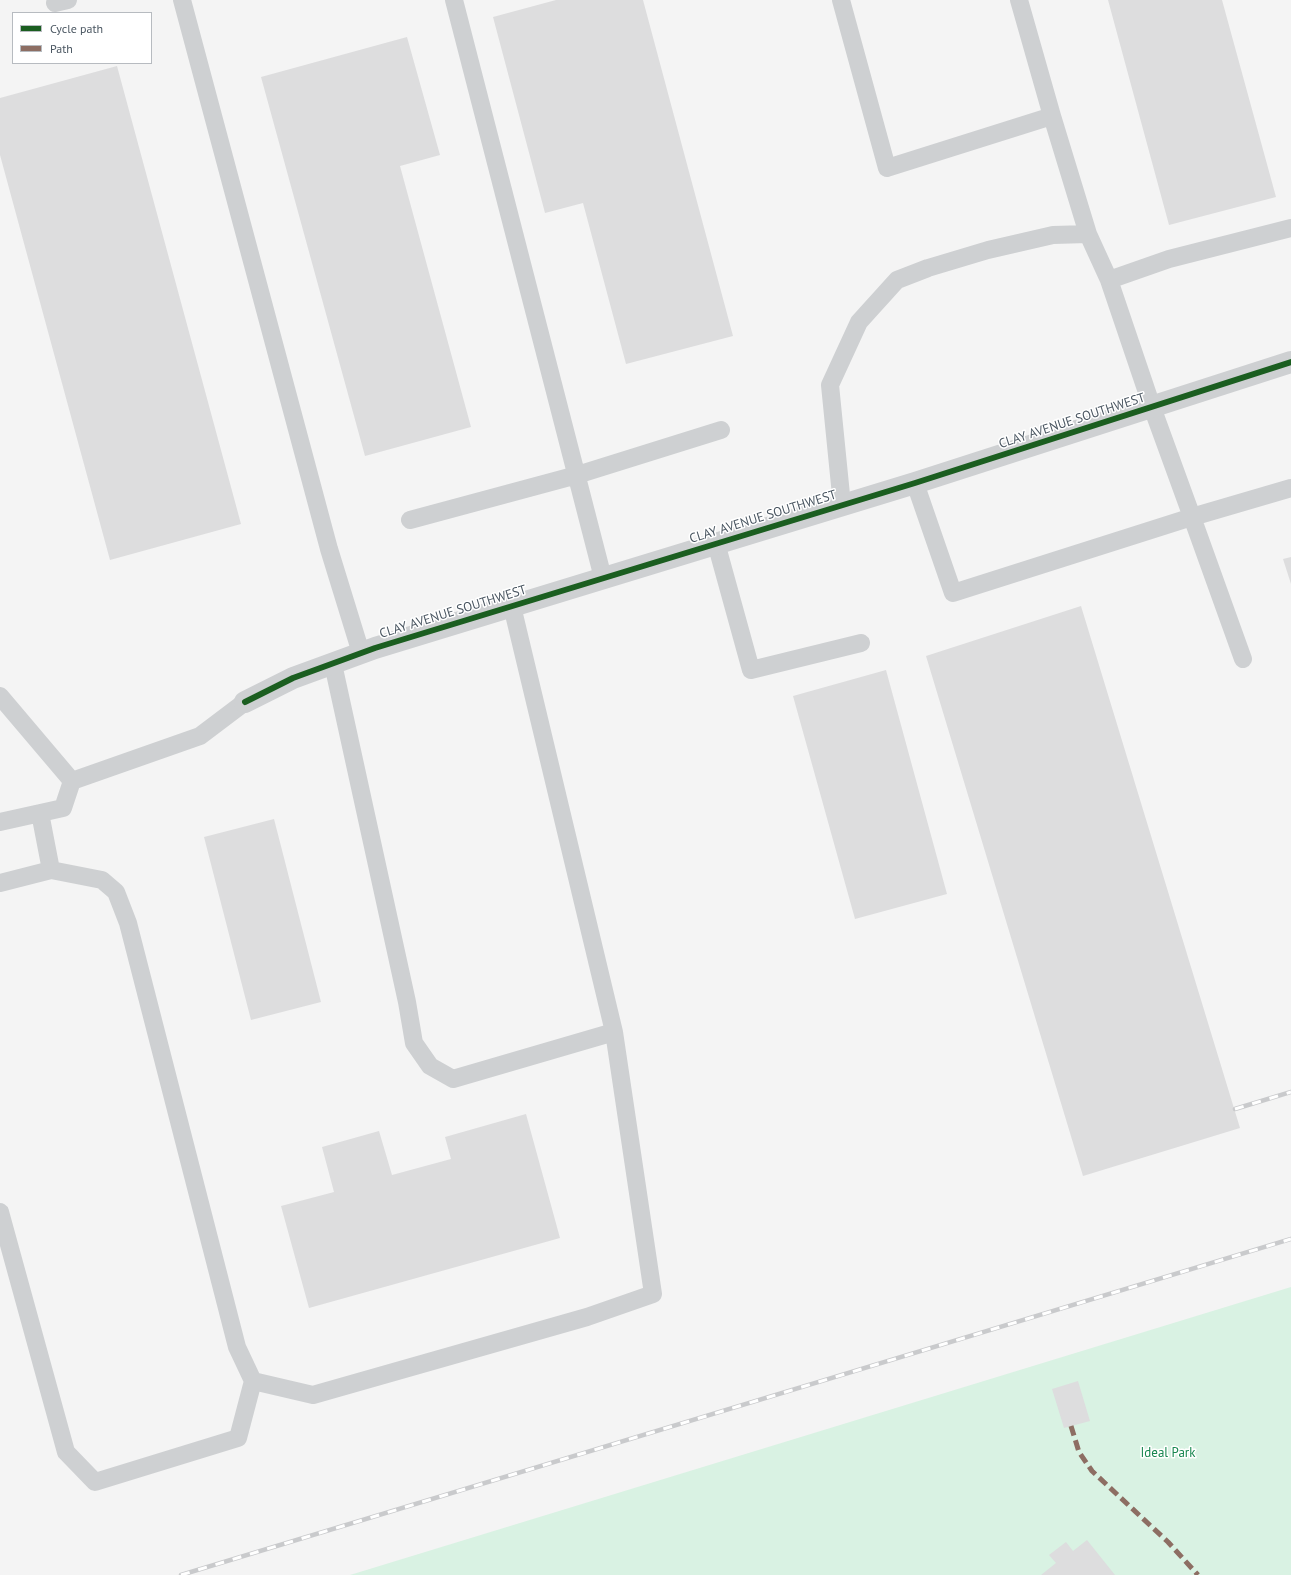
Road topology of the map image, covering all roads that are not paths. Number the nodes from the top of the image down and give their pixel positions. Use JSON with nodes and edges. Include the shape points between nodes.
{"nodes":[{"id":1,"x":182,"y":0,"type":"edge"},
{"id":2,"x":454,"y":0,"type":"edge"},
{"id":3,"x":842,"y":0,"type":"edge"},
{"id":4,"x":1019,"y":0,"type":"edge"},
{"id":5,"x":1052,"y":116,"type":"junction"},
{"id":6,"x":1291,"y":228,"type":"edge"},
{"id":7,"x":1088,"y":234,"type":"junction"},
{"id":8,"x":1109,"y":280,"type":"junction"},
{"id":9,"x":1291,"y":362,"type":"edge"},
{"id":10,"x":1152,"y":407,"type":"junction"},
{"id":11,"x":721,"y":430,"type":"dead end"},
{"id":12,"x":577,"y":475,"type":"junction"},
{"id":13,"x":915,"y":483,"type":"junction"},
{"id":14,"x":1291,"y":488,"type":"edge"},
{"id":15,"x":842,"y":505,"type":"junction"},
{"id":16,"x":1192,"y":517,"type":"junction"},
{"id":17,"x":410,"y":520,"type":"dead end"},
{"id":18,"x":716,"y":543,"type":"junction"},
{"id":19,"x":602,"y":578,"type":"junction"},
{"id":20,"x":512,"y":606,"type":"junction"},
{"id":21,"x":861,"y":643,"type":"dead end"},
{"id":22,"x":361,"y":653,"type":"junction"},
{"id":23,"x":1243,"y":659,"type":"dead end"},
{"id":24,"x":333,"y":664,"type":"junction"},
{"id":25,"x":0,"y":696,"type":"edge"},
{"id":26,"x":245,"y":702,"type":"joint"},
{"id":27,"x":72,"y":781,"type":"junction"},
{"id":28,"x":40,"y":813,"type":"junction"},
{"id":29,"x":0,"y":822,"type":"edge"},
{"id":30,"x":51,"y":870,"type":"junction"},
{"id":31,"x":0,"y":883,"type":"edge"},
{"id":32,"x":614,"y":1032,"type":"junction"},
{"id":33,"x":0,"y":1212,"type":"edge"},
{"id":34,"x":253,"y":1381,"type":"junction"}],
"edges":[{"from":1,"to":22,"type":"lane","via":[[329,549]]},
{"from":2,"to":12,"type":"lane"},
{"from":3,"to":5,"type":"lane","via":[[887,168]]},
{"from":4,"to":5,"type":"lane"},
{"from":5,"to":7,"type":"lane"},
{"from":6,"to":8,"type":"lane","via":[[1169,259]]},
{"from":7,"to":8,"type":"lane"},
{"from":7,"to":15,"type":"lane","via":[[1053,235],[1034,239],[928,268],[898,280],[859,322],[830,385]]},
{"from":8,"to":10,"type":"lane"},
{"from":9,"to":10,"type":"street","name":"CLAY AVENUE SOUTHWEST"},
{"from":10,"to":13,"type":"street","name":"CLAY AVENUE SOUTHWEST"},
{"from":10,"to":16,"type":"lane"},
{"from":11,"to":12,"type":"lane"},
{"from":12,"to":17,"type":"lane"},
{"from":12,"to":19,"type":"lane"},
{"from":13,"to":15,"type":"street","name":"CLAY AVENUE SOUTHWEST"},
{"from":13,"to":16,"type":"lane","via":[[953,592]]},
{"from":14,"to":16,"type":"lane"},
{"from":15,"to":18,"type":"street","name":"CLAY AVENUE SOUTHWEST"},
{"from":16,"to":23,"type":"lane"},
{"from":18,"to":19,"type":"street","name":"CLAY AVENUE SOUTHWEST"},
{"from":18,"to":21,"type":"lane","via":[[751,670]]},
{"from":19,"to":20,"type":"street","name":"CLAY AVENUE SOUTHWEST"},
{"from":20,"to":22,"type":"street","name":"CLAY AVENUE SOUTHWEST"},
{"from":20,"to":32,"type":"lane"},
{"from":22,"to":24,"type":"street","name":"CLAY AVENUE SOUTHWEST"},
{"from":24,"to":26,"type":"street","name":"CLAY AVENUE SOUTHWEST","via":[[294,678]]},
{"from":24,"to":32,"type":"lane","via":[[414,1043],[430,1066],[453,1079]]},
{"from":25,"to":27,"type":"lane"},
{"from":26,"to":27,"type":"lane","via":[[200,736]]},
{"from":27,"to":28,"type":"lane","via":[[62,808]]},
{"from":28,"to":29,"type":"lane"},
{"from":28,"to":30,"type":"lane"},
{"from":30,"to":31,"type":"lane"},
{"from":30,"to":34,"type":"lane","via":[[102,880],[116,892],[128,923],[237,1347]]},
{"from":32,"to":34,"type":"lane","via":[[652,1294],[587,1317],[313,1396]]},
{"from":33,"to":34,"type":"lane","via":[[66,1452],[95,1482],[238,1438]]}]}
